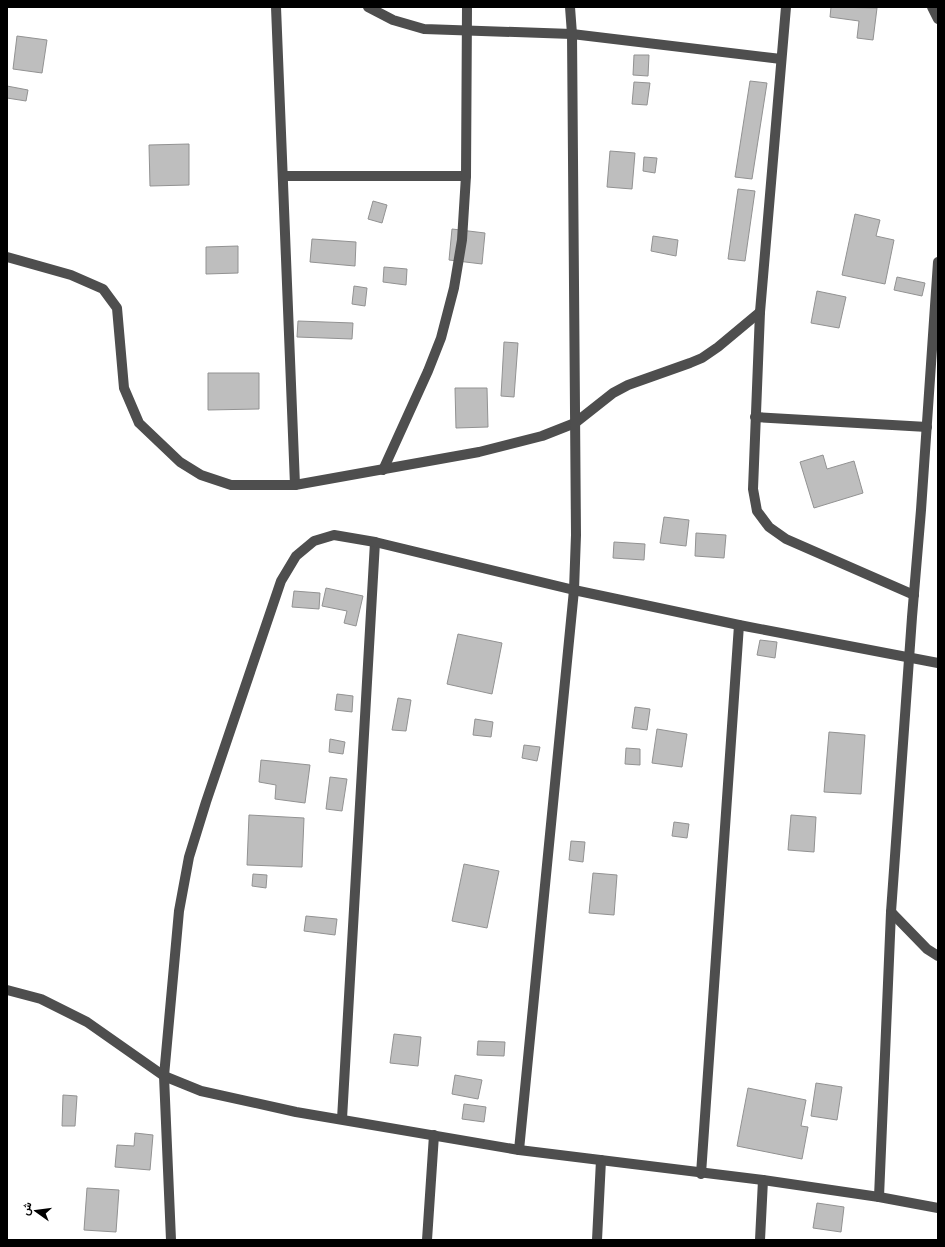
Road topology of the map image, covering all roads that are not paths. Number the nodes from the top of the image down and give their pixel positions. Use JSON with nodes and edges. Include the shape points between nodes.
{"nodes":[{"id":1,"x":276,"y":7,"type":"edge"},
{"id":2,"x":368,"y":7,"type":"edge"},
{"id":3,"x":467,"y":7,"type":"edge"},
{"id":4,"x":570,"y":7,"type":"edge"},
{"id":5,"x":786,"y":7,"type":"edge"},
{"id":6,"x":932,"y":7,"type":"edge"},
{"id":7,"x":938,"y":19,"type":"edge"},
{"id":8,"x":467,"y":31,"type":"junction"},
{"id":9,"x":572,"y":34,"type":"junction"},
{"id":10,"x":781,"y":59,"type":"junction"},
{"id":11,"x":283,"y":176,"type":"junction"},
{"id":12,"x":466,"y":176,"type":"junction"},
{"id":13,"x":7,"y":257,"type":"edge"},
{"id":14,"x":938,"y":262,"type":"edge"},
{"id":15,"x":937,"y":281,"type":"edge"},
{"id":16,"x":760,"y":312,"type":"junction"},
{"id":17,"x":755,"y":417,"type":"junction"},
{"id":18,"x":575,"y":423,"type":"junction"},
{"id":19,"x":927,"y":427,"type":"junction"},
{"id":20,"x":383,"y":470,"type":"junction"},
{"id":21,"x":295,"y":485,"type":"junction"},
{"id":22,"x":375,"y":542,"type":"junction"},
{"id":23,"x":574,"y":590,"type":"junction"},
{"id":24,"x":914,"y":595,"type":"junction"},
{"id":25,"x":739,"y":625,"type":"junction"},
{"id":26,"x":909,"y":657,"type":"junction"},
{"id":27,"x":938,"y":663,"type":"edge"},
{"id":28,"x":891,"y":912,"type":"junction"},
{"id":29,"x":938,"y":956,"type":"edge"},
{"id":30,"x":7,"y":990,"type":"edge"},
{"id":31,"x":164,"y":1076,"type":"junction"},
{"id":32,"x":342,"y":1119,"type":"junction"},
{"id":33,"x":434,"y":1135,"type":"junction"},
{"id":34,"x":519,"y":1150,"type":"junction"},
{"id":35,"x":601,"y":1160,"type":"junction"},
{"id":36,"x":701,"y":1174,"type":"junction"},
{"id":37,"x":763,"y":1180,"type":"junction"},
{"id":38,"x":879,"y":1197,"type":"junction"},
{"id":39,"x":938,"y":1208,"type":"edge"},
{"id":40,"x":171,"y":1240,"type":"edge"},
{"id":41,"x":427,"y":1240,"type":"edge"},
{"id":42,"x":597,"y":1240,"type":"edge"},
{"id":43,"x":760,"y":1240,"type":"edge"}],
"edges":[{"from":1,"to":11,"type":"street"},
{"from":2,"to":8,"type":"street","via":[[393,20],[424,29]]},
{"from":3,"to":8,"type":"street"},
{"from":4,"to":9,"type":"street"},
{"from":5,"to":10,"type":"street"},
{"from":6,"to":7,"type":"street"},
{"from":8,"to":9,"type":"street"},
{"from":8,"to":12,"type":"street"},
{"from":9,"to":10,"type":"street"},
{"from":9,"to":18,"type":"street"},
{"from":10,"to":16,"type":"street"},
{"from":11,"to":12,"type":"street"},
{"from":11,"to":21,"type":"street"},
{"from":12,"to":20,"type":"street","via":[[462,240],[454,288],[441,338]]},
{"from":13,"to":21,"type":"street","via":[[71,275],[103,289],[117,308],[124,388],[139,423],[180,462],[201,475],[231,485]]},
{"from":14,"to":15,"type":"street"},
{"from":15,"to":19,"type":"street"},
{"from":16,"to":17,"type":"street"},
{"from":16,"to":18,"type":"street","via":[[718,348],[702,358],[613,392]]},
{"from":17,"to":19,"type":"street"},
{"from":17,"to":24,"type":"street","via":[[753,489],[757,511],[769,528],[786,539]]},
{"from":18,"to":20,"type":"street","via":[[542,436],[479,452]]},
{"from":18,"to":23,"type":"street"},
{"from":19,"to":24,"type":"street"},
{"from":20,"to":21,"type":"street"},
{"from":22,"to":23,"type":"street"},
{"from":22,"to":31,"type":"street","via":[[334,535],[314,541],[296,556],[281,582],[189,857],[179,911]]},
{"from":22,"to":32,"type":"street"},
{"from":23,"to":25,"type":"street"},
{"from":23,"to":34,"type":"street"},
{"from":24,"to":26,"type":"street"},
{"from":25,"to":26,"type":"street"},
{"from":25,"to":36,"type":"street"},
{"from":26,"to":27,"type":"street"},
{"from":26,"to":28,"type":"street"},
{"from":28,"to":29,"type":"street","via":[[927,949]]},
{"from":28,"to":38,"type":"street"},
{"from":30,"to":31,"type":"street","via":[[41,999],[87,1022]]},
{"from":31,"to":32,"type":"street","via":[[201,1091],[296,1112]]},
{"from":31,"to":40,"type":"street"},
{"from":32,"to":33,"type":"street"},
{"from":33,"to":34,"type":"street"},
{"from":33,"to":41,"type":"street"},
{"from":34,"to":35,"type":"street"},
{"from":35,"to":36,"type":"street"},
{"from":35,"to":42,"type":"street"},
{"from":36,"to":37,"type":"street"},
{"from":37,"to":38,"type":"street"},
{"from":37,"to":43,"type":"street"},
{"from":38,"to":39,"type":"street"}]}
